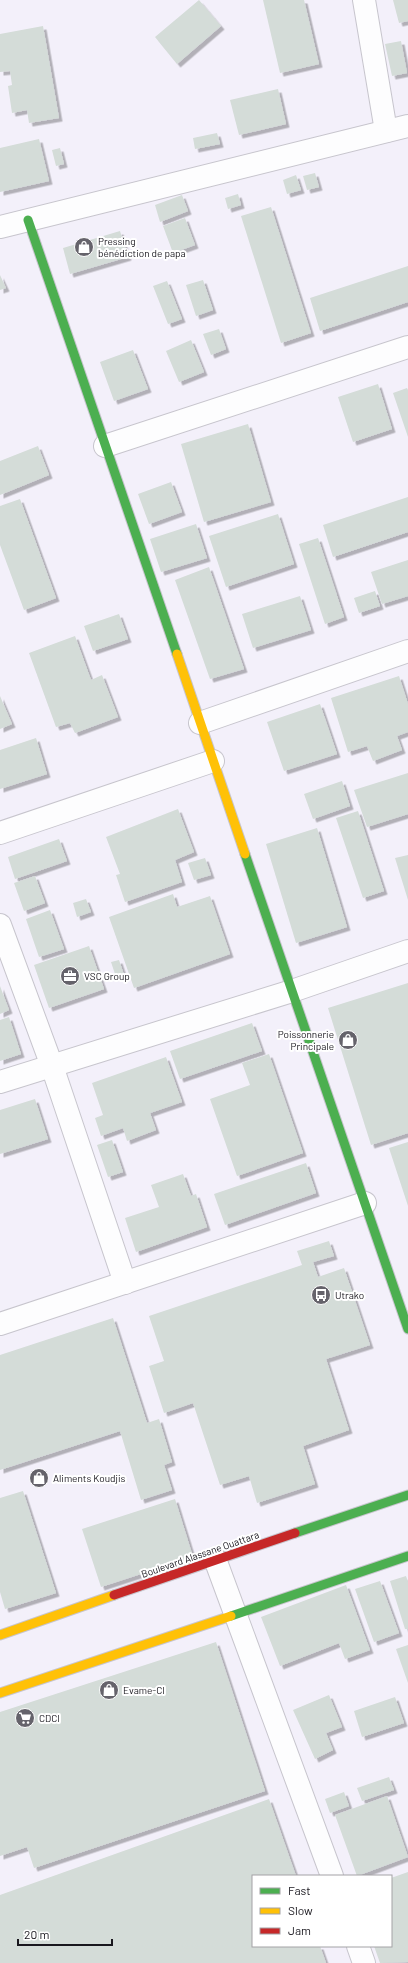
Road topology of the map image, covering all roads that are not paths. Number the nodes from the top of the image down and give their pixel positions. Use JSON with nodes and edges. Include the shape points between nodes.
{"nodes":[{"id":1,"x":364,"y":0,"type":"edge"},
{"id":2,"x":408,"y":126,"type":"edge"},
{"id":3,"x":386,"y":131,"type":"junction"},
{"id":4,"x":28,"y":220,"type":"junction"},
{"id":5,"x":0,"y":227,"type":"edge"},
{"id":6,"x":408,"y":347,"type":"edge"},
{"id":7,"x":105,"y":446,"type":"junction"},
{"id":8,"x":408,"y":651,"type":"edge"},
{"id":9,"x":200,"y":723,"type":"junction"},
{"id":10,"x":213,"y":761,"type":"junction"},
{"id":11,"x":0,"y":833,"type":"edge"},
{"id":12,"x":0,"y":925,"type":"edge"},
{"id":13,"x":408,"y":951,"type":"edge"},
{"id":14,"x":292,"y":991,"type":"junction"},
{"id":15,"x":52,"y":1066,"type":"junction"},
{"id":16,"x":0,"y":1082,"type":"edge"},
{"id":17,"x":365,"y":1203,"type":"junction"},
{"id":18,"x":125,"y":1283,"type":"junction"},
{"id":19,"x":0,"y":1324,"type":"edge"},
{"id":20,"x":408,"y":1329,"type":"edge"},
{"id":21,"x":408,"y":1495,"type":"edge"},
{"id":22,"x":408,"y":1556,"type":"edge"},
{"id":23,"x":215,"y":1560,"type":"junction"},
{"id":24,"x":236,"y":1615,"type":"junction"},
{"id":25,"x":0,"y":1635,"type":"edge"},
{"id":26,"x":0,"y":1693,"type":"edge"},
{"id":27,"x":332,"y":1875,"type":"edge"},
{"id":28,"x":358,"y":1947,"type":"edge"},
{"id":29,"x":364,"y":1963,"type":"edge"}],
"edges":[{"from":1,"to":3,"type":"street"},
{"from":2,"to":3,"type":"street"},
{"from":3,"to":4,"type":"street"},
{"from":4,"to":5,"type":"street"},
{"from":4,"to":7,"type":"street"},
{"from":6,"to":7,"type":"street"},
{"from":7,"to":9,"type":"street"},
{"from":8,"to":9,"type":"street"},
{"from":9,"to":10,"type":"street"},
{"from":10,"to":11,"type":"street"},
{"from":10,"to":14,"type":"street"},
{"from":12,"to":15,"type":"street"},
{"from":13,"to":14,"type":"street"},
{"from":14,"to":15,"type":"street"},
{"from":14,"to":17,"type":"street"},
{"from":15,"to":16,"type":"street"},
{"from":15,"to":18,"type":"street"},
{"from":17,"to":18,"type":"street"},
{"from":17,"to":20,"type":"street"},
{"from":18,"to":19,"type":"street"},
{"from":21,"to":23,"type":"street","name":"Boulevard Alassane Ouattara"},
{"from":22,"to":24,"type":"street"},
{"from":23,"to":24,"type":"street"},
{"from":23,"to":25,"type":"street","name":"Boulevard Alassane Ouattara"},
{"from":24,"to":26,"type":"street"},
{"from":24,"to":27,"type":"street"},
{"from":28,"to":29,"type":"street"}]}
